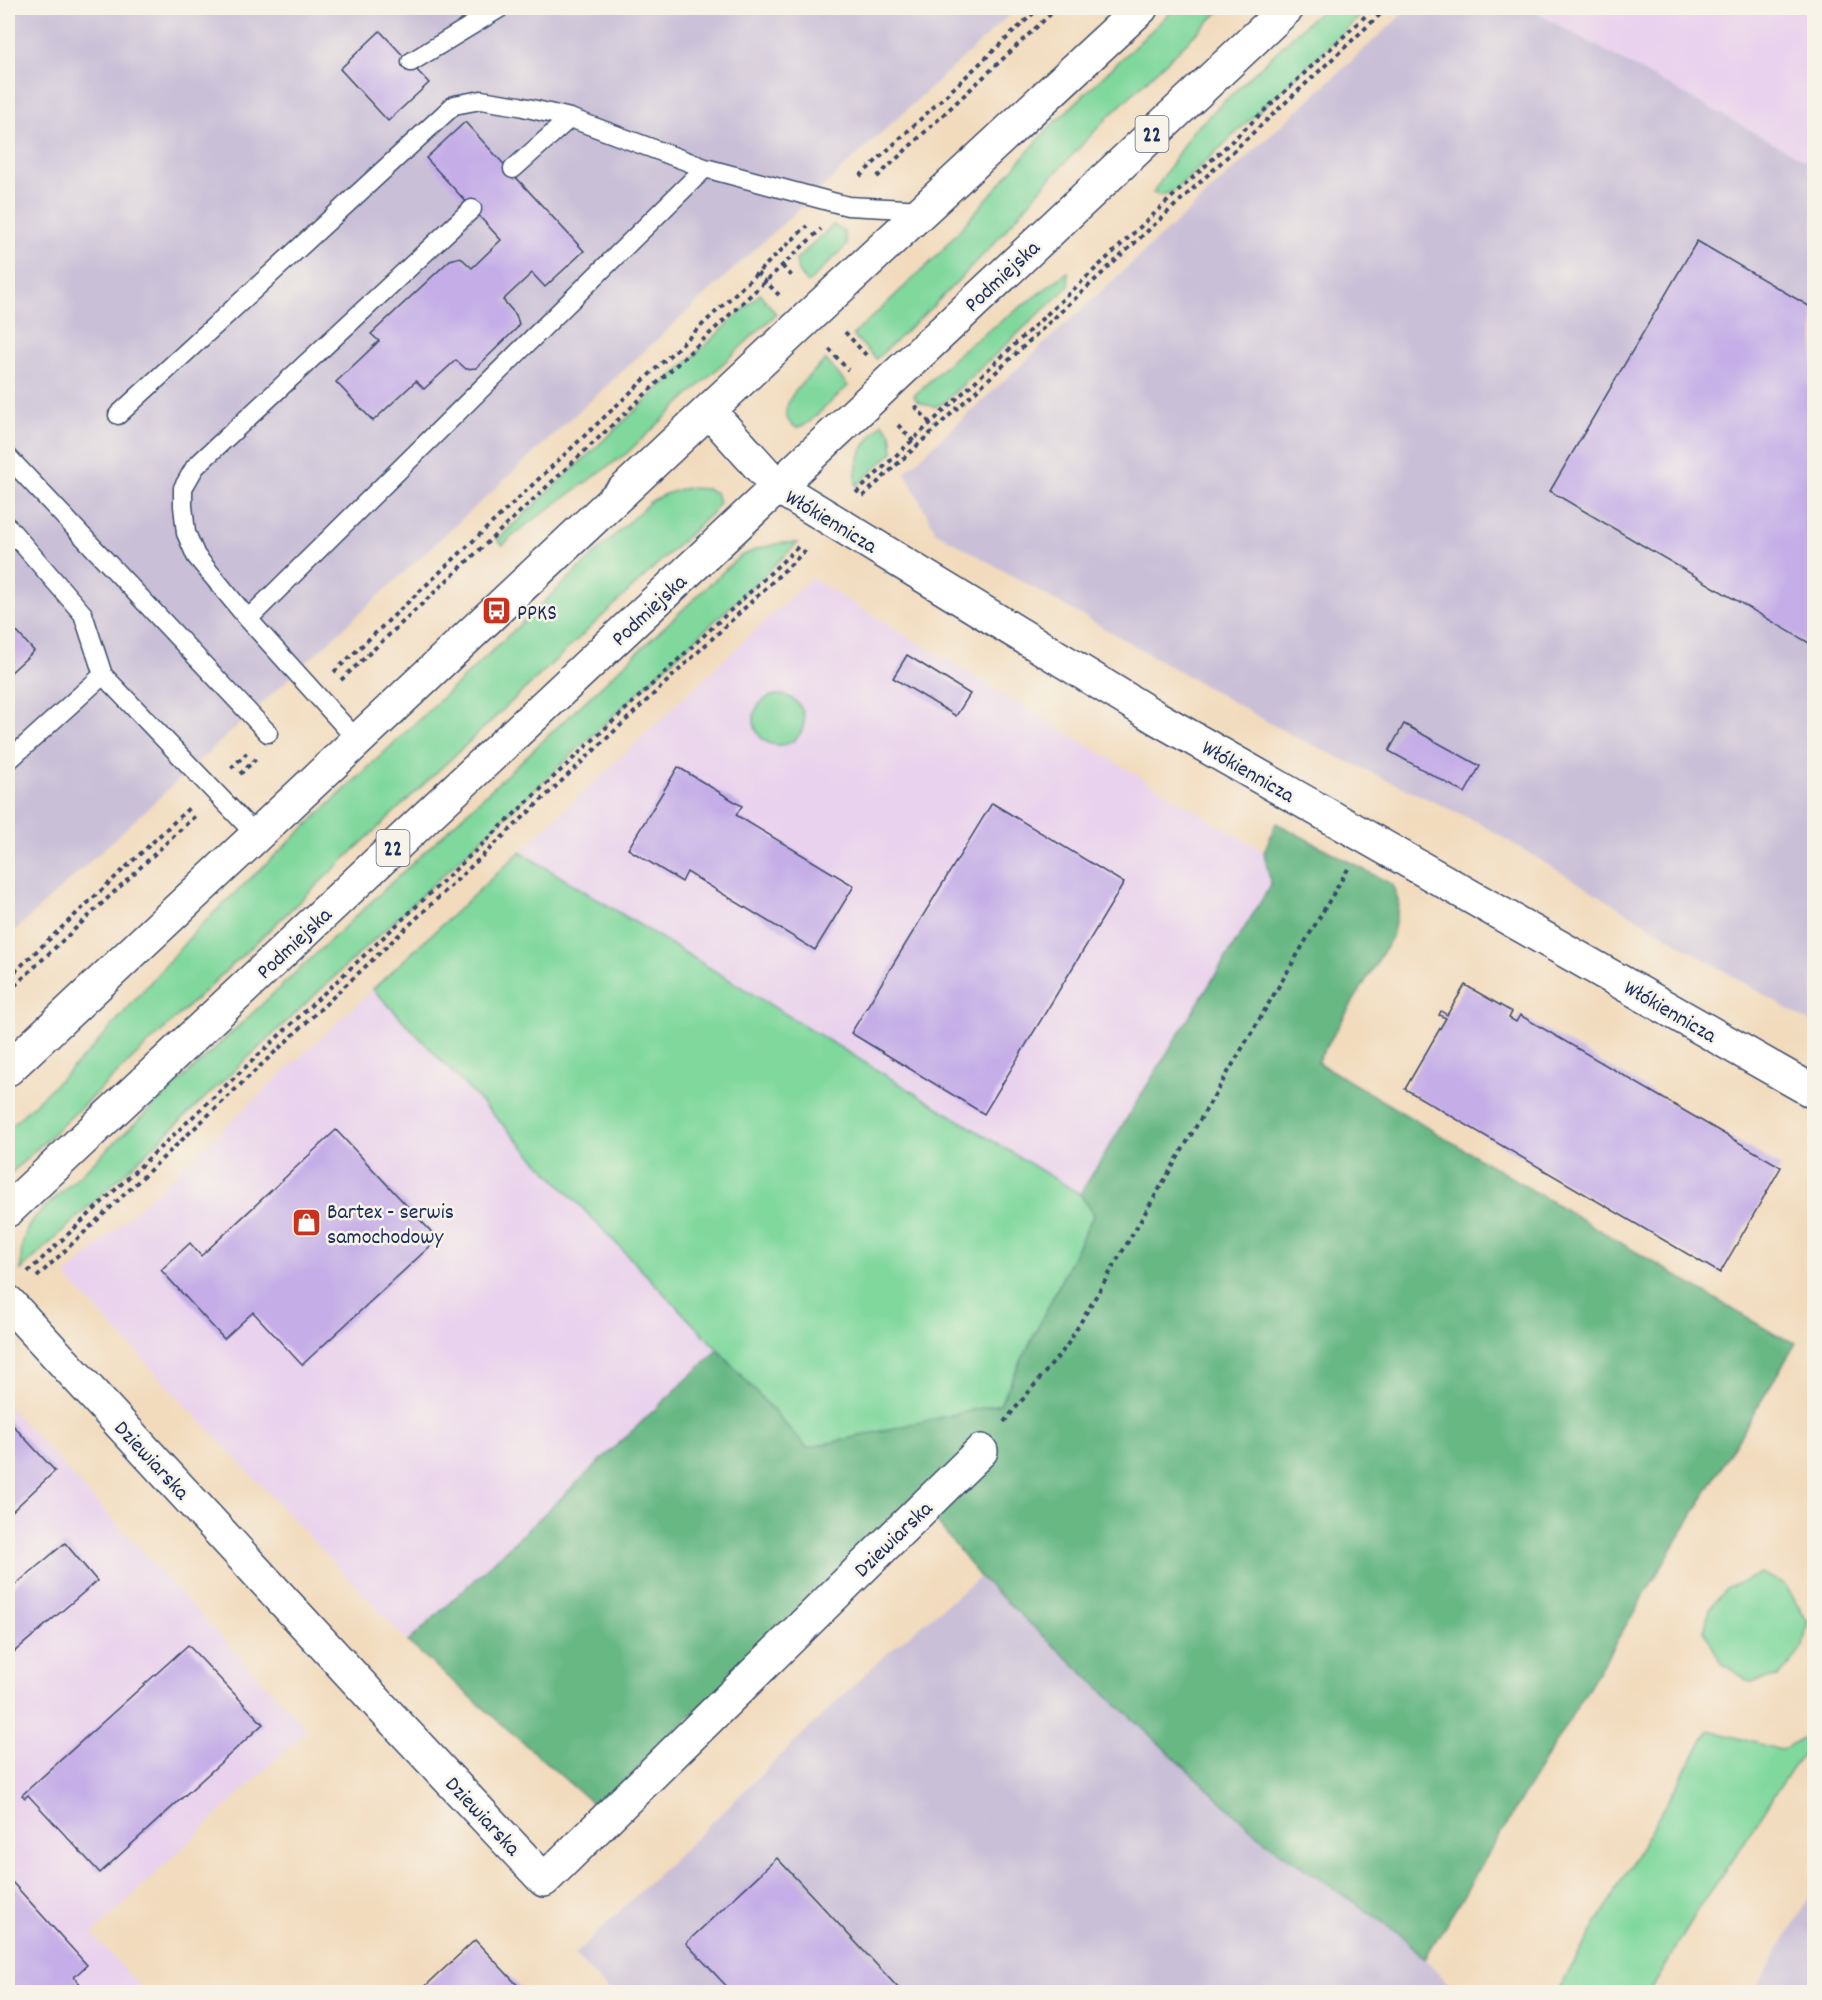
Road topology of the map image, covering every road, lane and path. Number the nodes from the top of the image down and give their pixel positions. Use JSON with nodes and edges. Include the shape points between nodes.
{"nodes":[{"id":1,"x":500,"y":8,"type":"edge"},
{"id":2,"x":1039,"y":8,"type":"edge"},
{"id":3,"x":1057,"y":8,"type":"edge"},
{"id":4,"x":1141,"y":8,"type":"edge"},
{"id":5,"x":1287,"y":8,"type":"edge"},
{"id":6,"x":1374,"y":8,"type":"edge"},
{"id":7,"x":1387,"y":8,"type":"edge"},
{"id":8,"x":411,"y":62,"type":"dead end"},
{"id":9,"x":570,"y":118,"type":"junction"},
{"id":10,"x":705,"y":168,"type":"junction"},
{"id":11,"x":513,"y":169,"type":"dead end"},
{"id":12,"x":839,"y":204,"type":"junction"},
{"id":13,"x":472,"y":208,"type":"dead end"},
{"id":14,"x":924,"y":210,"type":"junction"},
{"id":15,"x":782,"y":266,"type":"junction"},
{"id":16,"x":757,"y":273,"type":"junction"},
{"id":17,"x":765,"y":281,"type":"junction"},
{"id":18,"x":812,"y":313,"type":"junction"},
{"id":19,"x":882,"y":389,"type":"junction"},
{"id":20,"x":709,"y":411,"type":"junction"},
{"id":21,"x":118,"y":415,"type":"dead end"},
{"id":22,"x":930,"y":423,"type":"junction"},
{"id":23,"x":912,"y":440,"type":"junction"},
{"id":24,"x":918,"y":446,"type":"junction"},
{"id":25,"x":8,"y":457,"type":"edge"},
{"id":26,"x":778,"y":487,"type":"junction"},
{"id":27,"x":832,"y":520,"type":"junction"},
{"id":28,"x":8,"y":527,"type":"edge"},
{"id":29,"x":248,"y":619,"type":"junction"},
{"id":30,"x":103,"y":675,"type":"junction"},
{"id":31,"x":317,"y":695,"type":"junction"},
{"id":32,"x":268,"y":733,"type":"joint"},
{"id":33,"x":358,"y":741,"type":"junction"},
{"id":34,"x":260,"y":755,"type":"dead end"},
{"id":35,"x":8,"y":761,"type":"edge"},
{"id":36,"x":214,"y":791,"type":"junction"},
{"id":37,"x":257,"y":836,"type":"junction"},
{"id":38,"x":1366,"y":837,"type":"junction"},
{"id":39,"x":8,"y":978,"type":"edge"},
{"id":40,"x":8,"y":992,"type":"edge"},
{"id":41,"x":8,"y":1069,"type":"edge"},
{"id":42,"x":1815,"y":1092,"type":"edge"},
{"id":43,"x":8,"y":1210,"type":"edge"},
{"id":44,"x":25,"y":1274,"type":"dead end"},
{"id":45,"x":8,"y":1302,"type":"edge"},
{"id":46,"x":981,"y":1451,"type":"joint"}],
"edges":[{"from":1,"to":8,"type":"lane"},
{"from":2,"to":12,"type":"path"},
{"from":3,"to":12,"type":"path"},
{"from":4,"to":14,"type":"main road"},
{"from":5,"to":19,"type":"main road","name":"Podmiejska","number":"22"},
{"from":6,"to":22,"type":"path"},
{"from":7,"to":24,"type":"path"},
{"from":9,"to":10,"type":"lane"},
{"from":9,"to":11,"type":"lane"},
{"from":9,"to":21,"type":"lane","via":[[481,100],[454,105]]},
{"from":10,"to":12,"type":"lane"},
{"from":10,"to":29,"type":"lane"},
{"from":12,"to":14,"type":"lane"},
{"from":12,"to":15,"type":"path"},
{"from":12,"to":16,"type":"path"},
{"from":13,"to":29,"type":"lane","via":[[195,467],[183,488],[186,533],[195,556]]},
{"from":14,"to":18,"type":"main road"},
{"from":15,"to":17,"type":"path"},
{"from":15,"to":18,"type":"path"},
{"from":16,"to":17,"type":"path"},
{"from":16,"to":31,"type":"path"},
{"from":17,"to":18,"type":"path"},
{"from":17,"to":31,"type":"path"},
{"from":18,"to":19,"type":"path"},
{"from":18,"to":19,"type":"path"},
{"from":18,"to":20,"type":"main road"},
{"from":19,"to":22,"type":"path"},
{"from":19,"to":23,"type":"path"},
{"from":19,"to":26,"type":"main road","name":"Podmiejska","number":"22"},
{"from":20,"to":26,"type":"main road","name":"Włókiennicza"},
{"from":20,"to":33,"type":"main road"},
{"from":22,"to":23,"type":"path"},
{"from":23,"to":24,"type":"path"},
{"from":23,"to":27,"type":"path"},
{"from":24,"to":27,"type":"path"},
{"from":25,"to":32,"type":"lane"},
{"from":26,"to":27,"type":"main road","name":"Włókiennicza"},
{"from":26,"to":43,"type":"main road","name":"Podmiejska","number":"22"},
{"from":27,"to":38,"type":"main road","name":"Włókiennicza","via":[[1157,718]]},
{"from":27,"to":44,"type":"path"},
{"from":27,"to":45,"type":"path"},
{"from":28,"to":30,"type":"lane","via":[[83,614]]},
{"from":29,"to":31,"type":"lane"},
{"from":30,"to":35,"type":"lane"},
{"from":30,"to":36,"type":"lane"},
{"from":31,"to":33,"type":"lane"},
{"from":32,"to":36,"type":"path"},
{"from":33,"to":37,"type":"main road"},
{"from":34,"to":36,"type":"path"},
{"from":36,"to":37,"type":"lane"},
{"from":36,"to":39,"type":"path"},
{"from":36,"to":40,"type":"path"},
{"from":37,"to":41,"type":"main road"},
{"from":38,"to":42,"type":"main road","name":"Włókiennicza"},
{"from":38,"to":46,"type":"path","via":[[1066,1347]]},
{"from":45,"to":46,"type":"main road","name":"Dziewiarska","via":[[544,1880]]}]}
